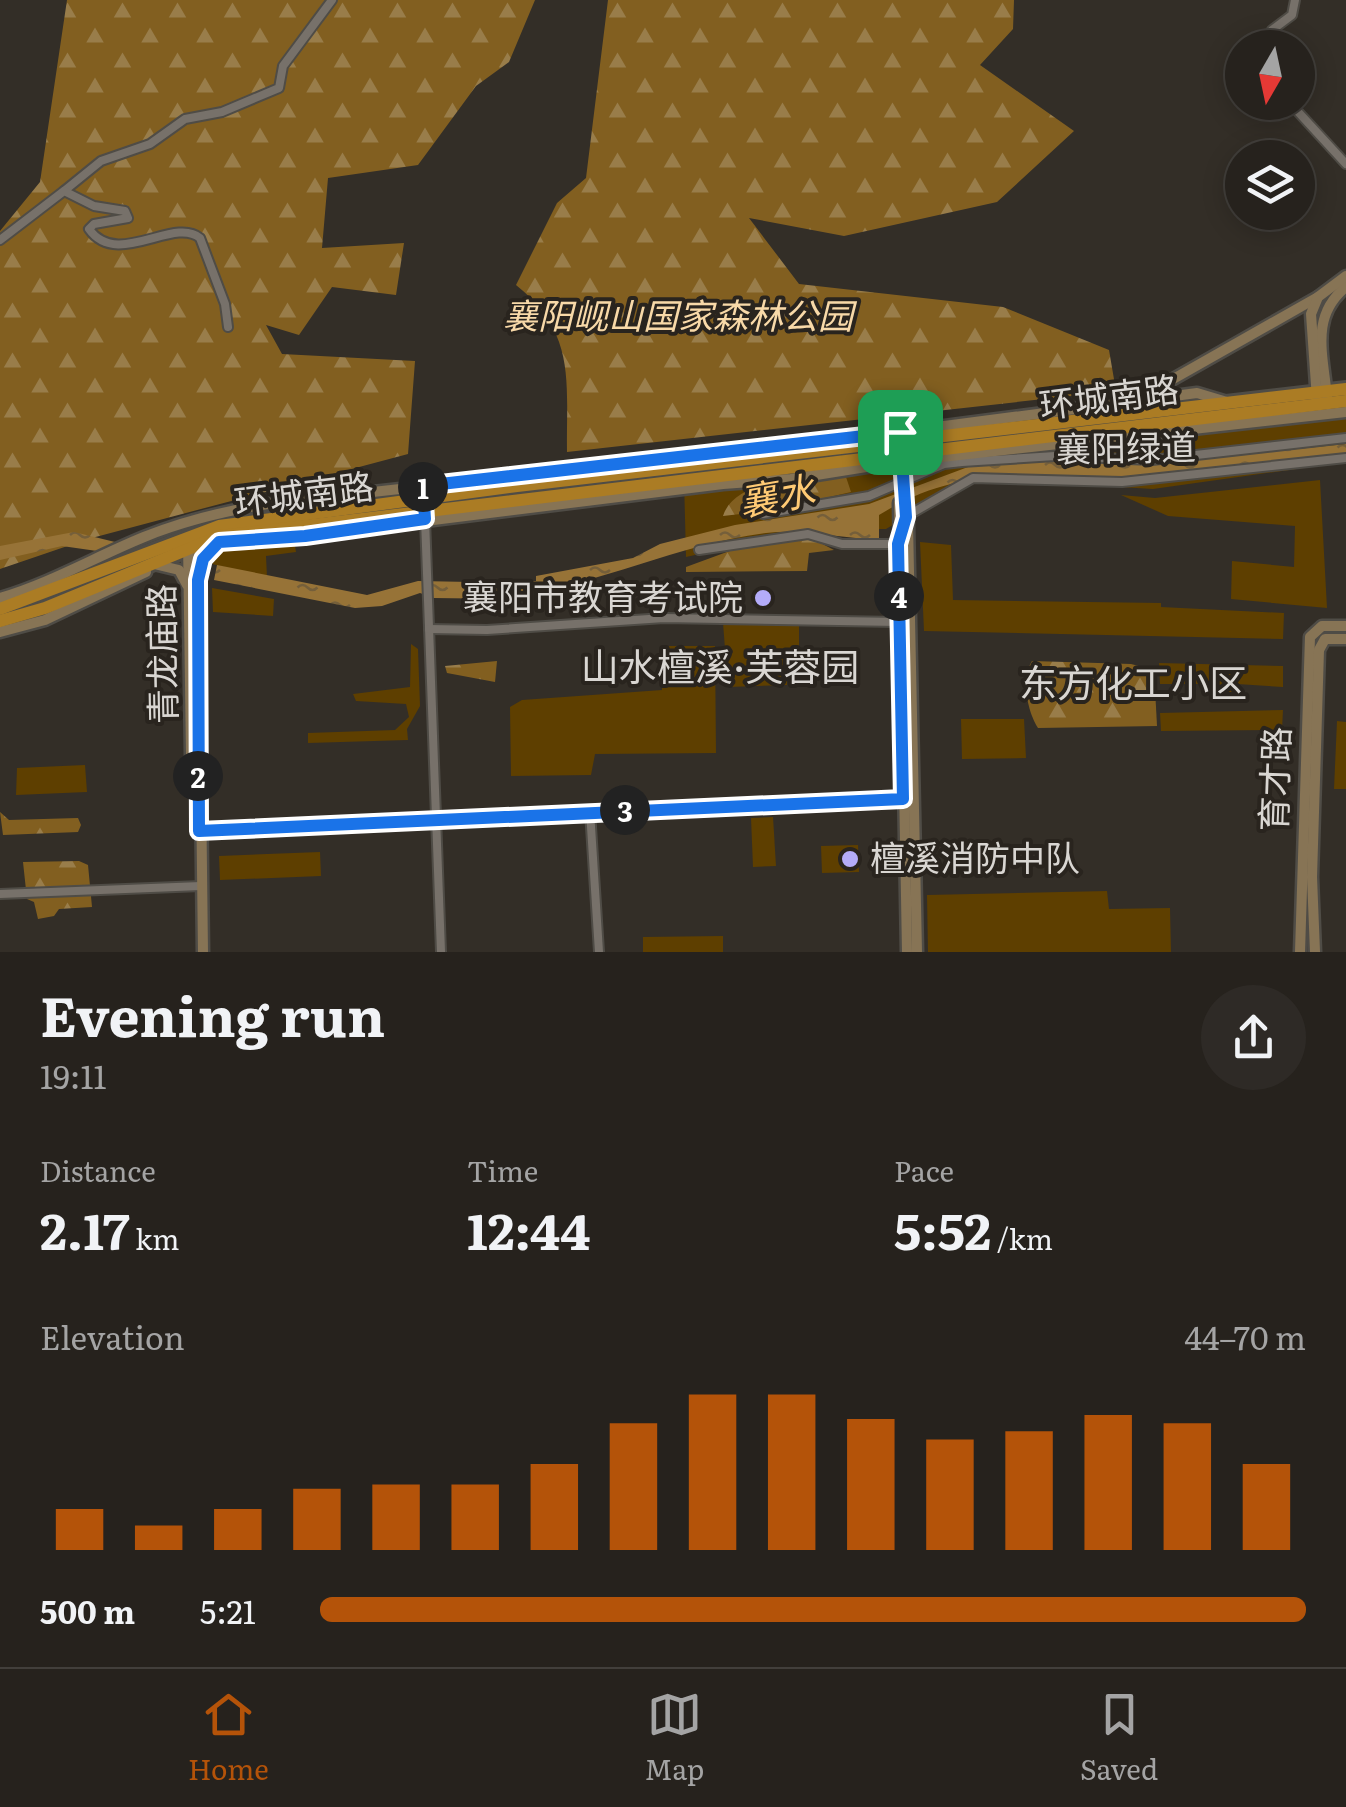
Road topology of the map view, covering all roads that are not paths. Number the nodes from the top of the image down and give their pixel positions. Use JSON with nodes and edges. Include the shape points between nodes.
{"nodes":[{"id":1,"x":332,"y":0,"type":"edge"},
{"id":2,"x":1295,"y":0,"type":"edge"},
{"id":3,"x":1272,"y":30,"type":"edge"},
{"id":4,"x":1306,"y":120,"type":"edge"},
{"id":5,"x":1346,"y":164,"type":"edge"},
{"id":6,"x":64,"y":191,"type":"junction"},
{"id":7,"x":0,"y":240,"type":"edge"},
{"id":8,"x":1346,"y":276,"type":"edge"},
{"id":9,"x":1346,"y":287,"type":"edge"},
{"id":10,"x":1318,"y":298,"type":"junction"},
{"id":11,"x":228,"y":327,"type":"dead end"},
{"id":12,"x":1139,"y":399,"type":"junction"},
{"id":13,"x":1230,"y":402,"type":"junction"},
{"id":14,"x":1336,"y":402,"type":"edge"},
{"id":15,"x":1126,"y":414,"type":"junction"},
{"id":16,"x":1346,"y":438,"type":"edge"},
{"id":17,"x":904,"y":446,"type":"junction"},
{"id":18,"x":1346,"y":458,"type":"edge"},
{"id":19,"x":880,"y":460,"type":"junction"},
{"id":20,"x":902,"y":482,"type":"junction"},
{"id":21,"x":424,"y":503,"type":"junction"},
{"id":22,"x":903,"y":510,"type":"junction"},
{"id":23,"x":765,"y":512,"type":"dead end"},
{"id":24,"x":238,"y":533,"type":"junction"},
{"id":25,"x":193,"y":540,"type":"junction"},
{"id":26,"x":219,"y":542,"type":"junction"},
{"id":27,"x":898,"y":544,"type":"junction"},
{"id":28,"x":698,"y":550,"type":"dead end"},
{"id":29,"x":153,"y":564,"type":"junction"},
{"id":30,"x":198,"y":580,"type":"junction"},
{"id":31,"x":189,"y":590,"type":"junction"},
{"id":32,"x":0,"y":598,"type":"edge"},
{"id":33,"x":0,"y":609,"type":"edge"},
{"id":34,"x":0,"y":621,"type":"edge"},
{"id":35,"x":899,"y":622,"type":"junction"},
{"id":36,"x":1340,"y":626,"type":"edge"},
{"id":37,"x":429,"y":628,"type":"junction"},
{"id":38,"x":0,"y":632,"type":"edge"},
{"id":39,"x":1346,"y":639,"type":"edge"},
{"id":40,"x":903,"y":799,"type":"junction"},
{"id":41,"x":590,"y":811,"type":"junction"},
{"id":42,"x":435,"y":818,"type":"junction"},
{"id":43,"x":199,"y":831,"type":"junction"},
{"id":44,"x":198,"y":886,"type":"junction"},
{"id":45,"x":0,"y":894,"type":"edge"},
{"id":46,"x":200,"y":952,"type":"edge"},
{"id":47,"x":441,"y":952,"type":"edge"},
{"id":48,"x":599,"y":952,"type":"edge"},
{"id":49,"x":907,"y":952,"type":"edge"},
{"id":50,"x":917,"y":952,"type":"edge"},
{"id":51,"x":1300,"y":952,"type":"edge"},
{"id":52,"x":1315,"y":952,"type":"edge"}],
"edges":[{"from":1,"to":6,"type":"street","via":[[284,66],[279,88],[185,120],[150,144],[102,162]]},
{"from":2,"to":3,"type":"street","via":[[1292,15]]},
{"from":4,"to":5,"type":"street"},
{"from":6,"to":7,"type":"street"},
{"from":6,"to":11,"type":"street","via":[[125,212],[128,218],[89,230],[108,244],[192,231],[225,304]]},
{"from":8,"to":10,"type":"street"},
{"from":9,"to":14,"type":"street","via":[[1328,300],[1321,316]]},
{"from":10,"to":12,"type":"street"},
{"from":10,"to":14,"type":"street","via":[[1311,314]]},
{"from":12,"to":13,"type":"street","via":[[1198,392]]},
{"from":12,"to":15,"type":"street"},
{"from":12,"to":17,"type":"street","via":[[966,420]]},
{"from":13,"to":14,"type":"highway","name":"环城南路"},
{"from":13,"to":15,"type":"highway","name":"环城南路"},
{"from":14,"to":17,"type":"street"},
{"from":14,"to":17,"type":"highway","name":"环城南路"},
{"from":15,"to":17,"type":"highway","name":"环城南路"},
{"from":16,"to":20,"type":"street","name":"襄阳绿道","via":[[1152,460],[1055,456],[962,462]]},
{"from":17,"to":19,"type":"highway","name":"环城南路"},
{"from":17,"to":20,"type":"street"},
{"from":17,"to":20,"type":"street"},
{"from":17,"to":21,"type":"highway","name":"环城南路"},
{"from":18,"to":22,"type":"street","name":"襄阳绿道","via":[[1122,482],[973,478]]},
{"from":19,"to":20,"type":"street"},
{"from":19,"to":21,"type":"highway","name":"环城南路"},
{"from":20,"to":22,"type":"street"},
{"from":20,"to":23,"type":"street","name":"襄阳绿道","via":[[869,496]]},
{"from":21,"to":24,"type":"highway","name":"环城南路"},
{"from":21,"to":25,"type":"highway","name":"环城南路"},
{"from":21,"to":26,"type":"street","via":[[305,536]]},
{"from":21,"to":32,"type":"street","via":[[352,492],[216,512]]},
{"from":21,"to":37,"type":"street"},
{"from":22,"to":27,"type":"street"},
{"from":22,"to":50,"type":"street"},
{"from":24,"to":25,"type":"highway","name":"环城南路"},
{"from":24,"to":26,"type":"street"},
{"from":25,"to":29,"type":"highway","name":"环城南路"},
{"from":25,"to":30,"type":"street","name":"青龙庙路"},
{"from":25,"to":31,"type":"street","name":"青龙庙路"},
{"from":25,"to":33,"type":"highway","name":"环城南路"},
{"from":26,"to":30,"type":"street","via":[[203,559]]},
{"from":27,"to":28,"type":"street","via":[[842,544],[808,534]]},
{"from":27,"to":35,"type":"street"},
{"from":29,"to":31,"type":"street","via":[[179,570]]},
{"from":29,"to":34,"type":"highway","name":"环城南路"},
{"from":29,"to":38,"type":"street","via":[[45,620]]},
{"from":30,"to":43,"type":"street","name":"青龙庙路"},
{"from":31,"to":44,"type":"street","name":"青龙庙路"},
{"from":35,"to":37,"type":"street","via":[[664,618]]},
{"from":35,"to":40,"type":"street"},
{"from":36,"to":51,"type":"street","name":"育才路","via":[[1314,631],[1308,650]]},
{"from":37,"to":42,"type":"street"},
{"from":39,"to":52,"type":"street","name":"育才路","via":[[1325,640],[1319,650]]},
{"from":40,"to":41,"type":"street"},
{"from":40,"to":49,"type":"street"},
{"from":41,"to":42,"type":"street"},
{"from":41,"to":48,"type":"street"},
{"from":42,"to":43,"type":"street"},
{"from":42,"to":47,"type":"street"},
{"from":43,"to":44,"type":"street","name":"青龙庙路"},
{"from":44,"to":45,"type":"street"},
{"from":44,"to":46,"type":"street","name":"青龙庙路"}]}
